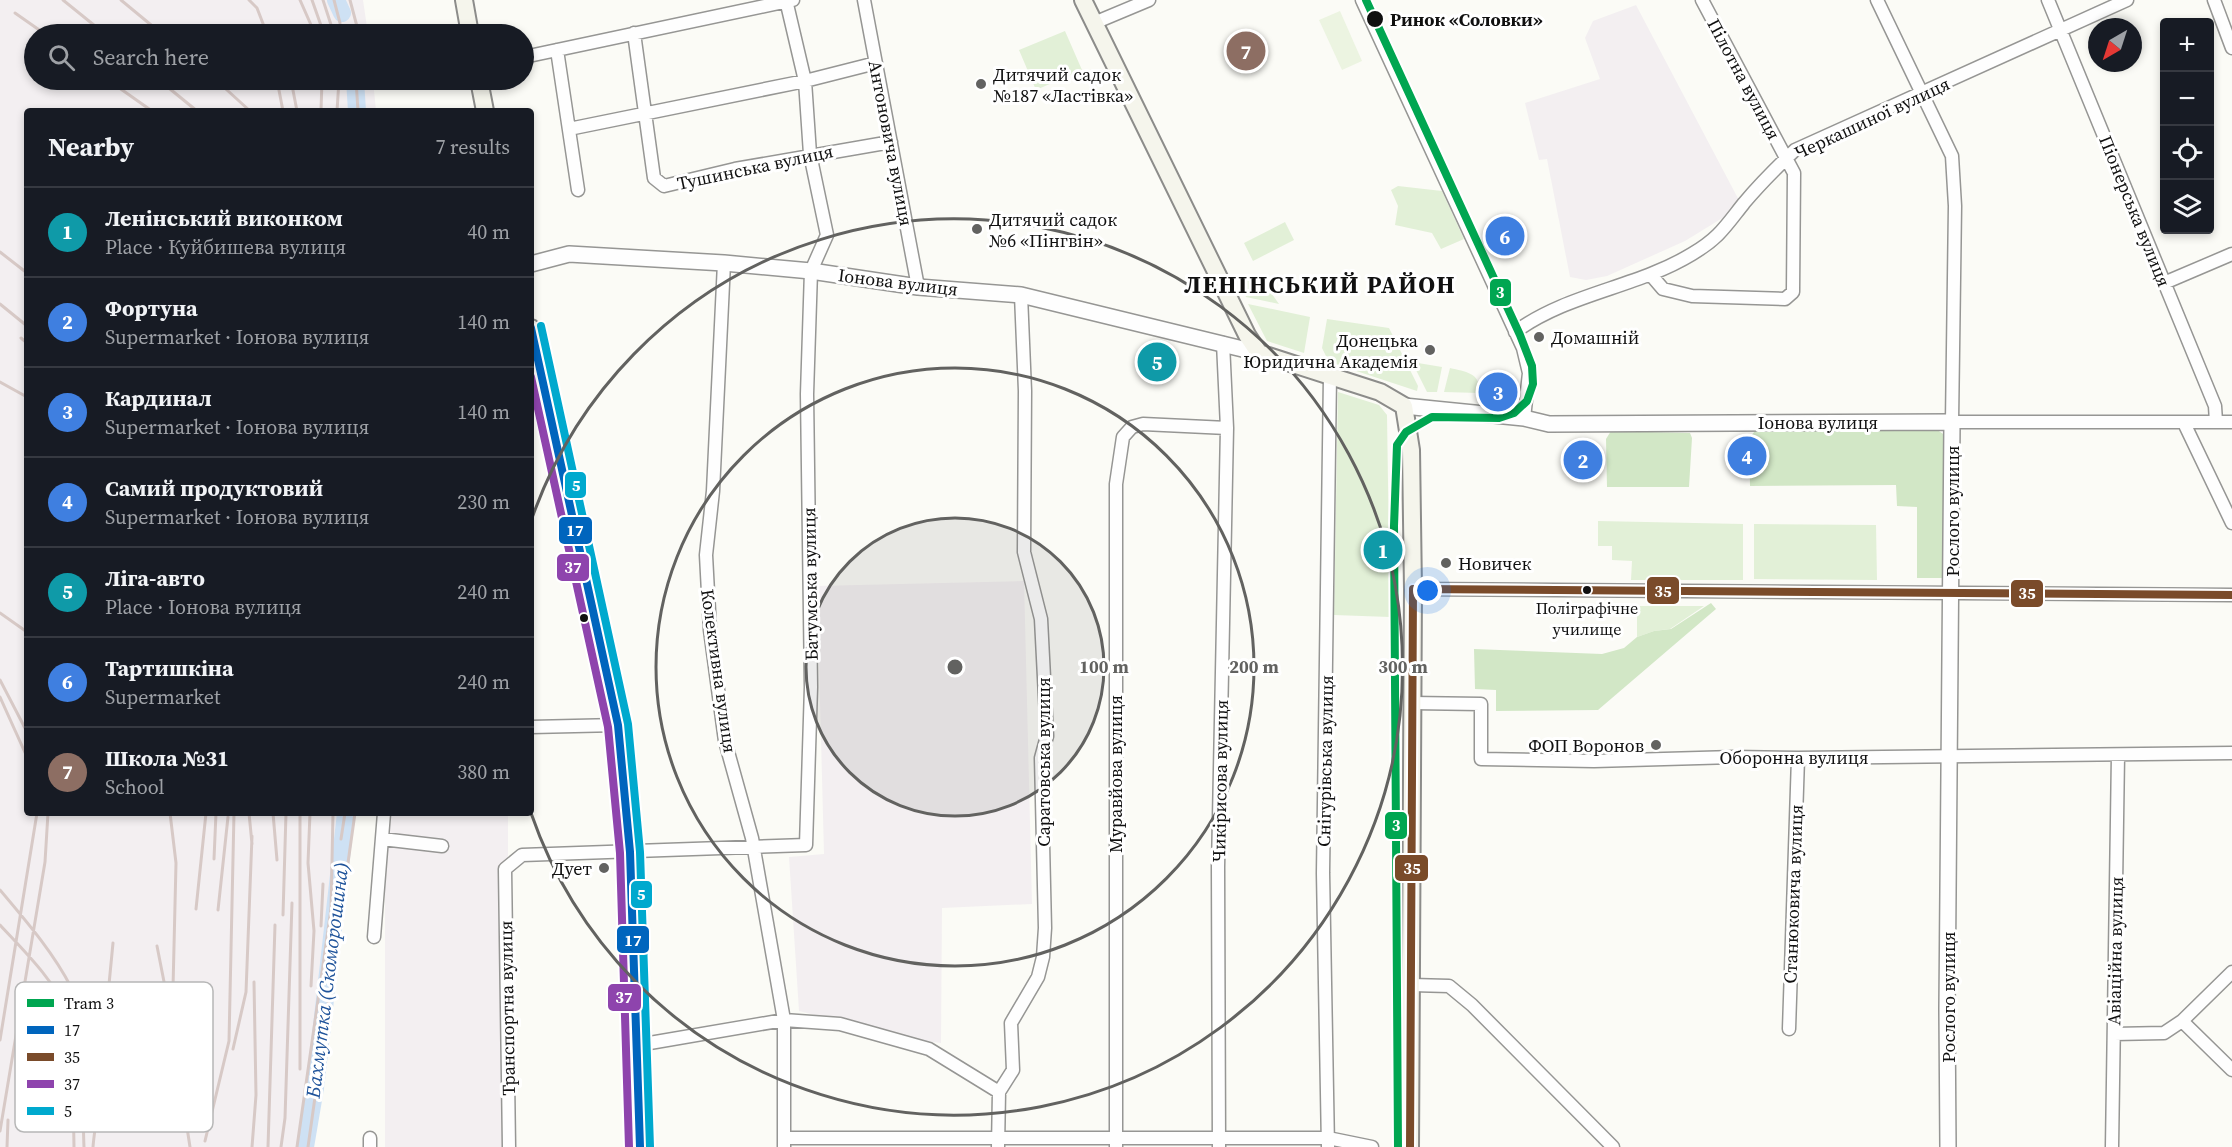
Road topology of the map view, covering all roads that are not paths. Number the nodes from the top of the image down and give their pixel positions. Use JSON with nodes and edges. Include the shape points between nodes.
{"nodes":[{"id":1,"x":464,"y":0,"type":"edge"},
{"id":2,"x":788,"y":0,"type":"edge"},
{"id":3,"x":864,"y":0,"type":"edge"},
{"id":4,"x":1083,"y":0,"type":"edge"},
{"id":5,"x":1149,"y":0,"type":"edge"},
{"id":6,"x":1362,"y":0,"type":"edge"},
{"id":7,"x":1702,"y":0,"type":"edge"},
{"id":8,"x":1877,"y":0,"type":"edge"},
{"id":9,"x":2048,"y":0,"type":"edge"},
{"id":10,"x":2127,"y":0,"type":"edge"},
{"id":11,"x":2214,"y":0,"type":"edge"},
{"id":12,"x":1094,"y":23,"type":"junction"},
{"id":13,"x":468,"y":24,"type":"edge"},
{"id":14,"x":2060,"y":29,"type":"junction"},
{"id":15,"x":634,"y":33,"type":"junction"},
{"id":16,"x":2232,"y":48,"type":"edge"},
{"id":17,"x":557,"y":50,"type":"junction"},
{"id":18,"x":534,"y":55,"type":"edge"},
{"id":19,"x":876,"y":63,"type":"junction"},
{"id":20,"x":805,"y":81,"type":"junction"},
{"id":21,"x":481,"y":90,"type":"edge"},
{"id":22,"x":1923,"y":94,"type":"junction"},
{"id":23,"x":485,"y":108,"type":"edge"},
{"id":24,"x":646,"y":112,"type":"junction"},
{"id":25,"x":569,"y":129,"type":"junction"},
{"id":26,"x":891,"y":142,"type":"junction"},
{"id":27,"x":810,"y":154,"type":"junction"},
{"id":28,"x":1786,"y":158,"type":"junction"},
{"id":29,"x":578,"y":190,"type":"dead end"},
{"id":30,"x":2232,"y":254,"type":"edge"},
{"id":31,"x":534,"y":263,"type":"edge"},
{"id":32,"x":724,"y":263,"type":"junction"},
{"id":33,"x":811,"y":271,"type":"junction"},
{"id":34,"x":1651,"y":275,"type":"junction"},
{"id":35,"x":2164,"y":283,"type":"junction"},
{"id":36,"x":918,"y":287,"type":"junction"},
{"id":37,"x":1021,"y":295,"type":"junction"},
{"id":38,"x":1515,"y":332,"type":"junction"},
{"id":39,"x":534,"y":342,"type":"edge"},
{"id":40,"x":1223,"y":343,"type":"junction"},
{"id":41,"x":1259,"y":353,"type":"junction"},
{"id":42,"x":1330,"y":376,"type":"junction"},
{"id":43,"x":1404,"y":406,"type":"junction"},
{"id":44,"x":1524,"y":418,"type":"junction"},
{"id":45,"x":1952,"y":422,"type":"junction"},
{"id":46,"x":2216,"y":422,"type":"junction"},
{"id":47,"x":2232,"y":422,"type":"edge"},
{"id":48,"x":2184,"y":423,"type":"junction"},
{"id":49,"x":1227,"y":428,"type":"junction"},
{"id":50,"x":2232,"y":523,"type":"edge"},
{"id":51,"x":1413,"y":589,"type":"junction"},
{"id":52,"x":1952,"y":591,"type":"junction"},
{"id":53,"x":2232,"y":596,"type":"edge"},
{"id":54,"x":1412,"y":703,"type":"junction"},
{"id":55,"x":618,"y":725,"type":"junction"},
{"id":56,"x":534,"y":727,"type":"edge"},
{"id":57,"x":2232,"y":753,"type":"edge"},
{"id":58,"x":2118,"y":755,"type":"junction"},
{"id":59,"x":1949,"y":757,"type":"junction"},
{"id":60,"x":1798,"y":758,"type":"junction"},
{"id":61,"x":384,"y":816,"type":"edge"},
{"id":62,"x":382,"y":839,"type":"junction"},
{"id":63,"x":442,"y":846,"type":"dead end"},
{"id":64,"x":754,"y":846,"type":"junction"},
{"id":65,"x":630,"y":852,"type":"junction"},
{"id":66,"x":374,"y":937,"type":"dead end"},
{"id":67,"x":2232,"y":972,"type":"edge"},
{"id":68,"x":1412,"y":985,"type":"junction"},
{"id":69,"x":784,"y":1020,"type":"junction"},
{"id":70,"x":2182,"y":1021,"type":"junction"},
{"id":71,"x":1789,"y":1029,"type":"dead end"},
{"id":72,"x":2114,"y":1034,"type":"junction"},
{"id":73,"x":638,"y":1045,"type":"junction"},
{"id":74,"x":2232,"y":1070,"type":"edge"},
{"id":75,"x":999,"y":1092,"type":"junction"},
{"id":76,"x":998,"y":1142,"type":"edge"},
{"id":77,"x":1116,"y":1142,"type":"edge"},
{"id":78,"x":784,"y":1143,"type":"edge"},
{"id":79,"x":886,"y":1143,"type":"edge"},
{"id":80,"x":1219,"y":1143,"type":"edge"},
{"id":81,"x":1328,"y":1143,"type":"edge"},
{"id":82,"x":509,"y":1147,"type":"edge"},
{"id":83,"x":640,"y":1147,"type":"edge"},
{"id":84,"x":1372,"y":1147,"type":"edge"},
{"id":85,"x":1410,"y":1147,"type":"edge"},
{"id":86,"x":1613,"y":1147,"type":"edge"},
{"id":87,"x":1948,"y":1147,"type":"edge"},
{"id":88,"x":2112,"y":1147,"type":"edge"}],
"edges":[{"from":1,"to":13,"type":"main road"},
{"from":2,"to":15,"type":"street"},
{"from":2,"to":20,"type":"street"},
{"from":3,"to":19,"type":"street","name":"Антоновича вулиця"},
{"from":4,"to":12,"type":"main road"},
{"from":5,"to":12,"type":"street"},
{"from":6,"to":38,"type":"street"},
{"from":7,"to":28,"type":"street","name":"Пілотна вулиця"},
{"from":8,"to":22,"type":"street","name":"Рослого вулиця"},
{"from":9,"to":14,"type":"street","name":"Піонерська вулиця"},
{"from":10,"to":14,"type":"street","name":"Черкашиної вулиця"},
{"from":11,"to":16,"type":"street"},
{"from":12,"to":41,"type":"main road"},
{"from":14,"to":22,"type":"street","name":"Черкашиної вулиця"},
{"from":14,"to":35,"type":"street","name":"Піонерська вулиця"},
{"from":15,"to":17,"type":"street"},
{"from":15,"to":24,"type":"street","name":"Тушинська вулиця"},
{"from":17,"to":18,"type":"street"},
{"from":17,"to":25,"type":"street"},
{"from":19,"to":20,"type":"street"},
{"from":19,"to":26,"type":"street","name":"Антоновича вулиця"},
{"from":20,"to":24,"type":"street"},
{"from":20,"to":27,"type":"street"},
{"from":21,"to":23,"type":"main road"},
{"from":22,"to":28,"type":"street","name":"Черкашиної вулиця","via":[[1795,150]]},
{"from":22,"to":45,"type":"street","name":"Рослого вулиця","via":[[1952,156]]},
{"from":24,"to":25,"type":"street"},
{"from":24,"to":27,"type":"street","name":"Тушинська вулиця","via":[[654,178],[664,186]]},
{"from":25,"to":29,"type":"street"},
{"from":26,"to":27,"type":"street","name":"Тушинська вулиця"},
{"from":26,"to":36,"type":"street","name":"Антоновича вулиця"},
{"from":27,"to":33,"type":"street","via":[[827,235]]},
{"from":28,"to":34,"type":"street","name":"Черкашиної вулиця","via":[[1715,240]]},
{"from":28,"to":34,"type":"street","name":"Пілотна вулиця","via":[[1794,173],[1793,292],[1785,299],[1692,296],[1663,289]]},
{"from":30,"to":35,"type":"street"},
{"from":31,"to":32,"type":"street","name":"Іонова вулиця","via":[[568,254]]},
{"from":32,"to":33,"type":"street","name":"Іонова вулиця"},
{"from":32,"to":64,"type":"street","name":"Колективна вулиця","via":[[707,576],[725,741]]},
{"from":33,"to":36,"type":"street","name":"Іонова вулиця"},
{"from":33,"to":64,"type":"street","name":"Батумська вулиця","via":[[807,394],[811,687],[806,845]]},
{"from":34,"to":38,"type":"street","name":"Черкашиної вулиця","via":[[1573,301]]},
{"from":35,"to":46,"type":"street","name":"Піонерська вулиця","via":[[2215,406]]},
{"from":36,"to":37,"type":"street","name":"Іонова вулиця"},
{"from":37,"to":40,"type":"street","name":"Іонова вулиця"},
{"from":37,"to":75,"type":"street","name":"Саратовська вулиця","via":[[1024,552],[1041,620],[1047,736],[1041,758],[1045,928],[1038,977],[1011,1023],[1013,1070]]},
{"from":38,"to":44,"type":"street","via":[[1529,373]]},
{"from":39,"to":55,"type":"main road"},
{"from":40,"to":41,"type":"street","name":"Іонова вулиця"},
{"from":40,"to":49,"type":"street","name":"Чикірисова вулиця"},
{"from":41,"to":42,"type":"main road"},
{"from":42,"to":43,"type":"main road","via":[[1380,392]]},
{"from":42,"to":81,"type":"street","name":"Снігурівська вулиця","via":[[1323,873]]},
{"from":43,"to":44,"type":"street","name":"Іонова вулиця"},
{"from":43,"to":51,"type":"main road","via":[[1411,450]]},
{"from":44,"to":45,"type":"street","name":"Іонова вулиця","via":[[1549,424]]},
{"from":45,"to":48,"type":"street","name":"Іонова вулиця"},
{"from":45,"to":52,"type":"street","name":"Рослого вулиця"},
{"from":46,"to":47,"type":"street","name":"Іонова вулиця"},
{"from":46,"to":48,"type":"street","name":"Іонова вулиця"},
{"from":48,"to":50,"type":"street"},
{"from":49,"to":77,"type":"street","name":"Муравйова вулиця","via":[[1143,424],[1132,427],[1123,437],[1118,465]]},
{"from":49,"to":80,"type":"street","name":"Чикірисова вулиця","via":[[1218,867]]},
{"from":51,"to":52,"type":"street"},
{"from":51,"to":54,"type":"main road"},
{"from":52,"to":53,"type":"street"},
{"from":52,"to":59,"type":"street","name":"Рослого вулиця"},
{"from":54,"to":60,"type":"street","name":"Оборонна вулиця","via":[[1481,704],[1481,759]]},
{"from":54,"to":68,"type":"main road"},
{"from":55,"to":56,"type":"street"},
{"from":55,"to":65,"type":"main road"},
{"from":57,"to":58,"type":"street","name":"Оборонна вулиця"},
{"from":58,"to":59,"type":"street","name":"Оборонна вулиця"},
{"from":58,"to":72,"type":"street","name":"Авіаційна вулиця"},
{"from":59,"to":60,"type":"street","name":"Оборонна вулиця"},
{"from":59,"to":87,"type":"street","name":"Рослого вулиця"},
{"from":60,"to":71,"type":"street","name":"Станюковича вулиця"},
{"from":61,"to":62,"type":"street"},
{"from":62,"to":63,"type":"street"},
{"from":62,"to":66,"type":"street"},
{"from":64,"to":65,"type":"street"},
{"from":64,"to":69,"type":"street","name":"Колективна вулиця"},
{"from":65,"to":73,"type":"main road"},
{"from":65,"to":82,"type":"street","name":"Транспортна вулиця","via":[[522,855],[505,869]]},
{"from":67,"to":70,"type":"street"},
{"from":68,"to":85,"type":"main road"},
{"from":68,"to":86,"type":"street","via":[[1449,986]]},
{"from":69,"to":73,"type":"street"},
{"from":69,"to":75,"type":"street","via":[[840,1024],[929,1049]]},
{"from":69,"to":78,"type":"street","name":"Колективна вулиця"},
{"from":70,"to":72,"type":"street","via":[[2163,1033]]},
{"from":70,"to":74,"type":"street"},
{"from":72,"to":88,"type":"street","name":"Авіаційна вулиця"},
{"from":73,"to":83,"type":"main road"},
{"from":75,"to":76,"type":"street","name":"Саратовська вулиця"},
{"from":76,"to":77,"type":"street"},
{"from":76,"to":79,"type":"street"},
{"from":77,"to":80,"type":"street"},
{"from":78,"to":79,"type":"street"},
{"from":80,"to":81,"type":"street"},
{"from":81,"to":84,"type":"street"}]}
